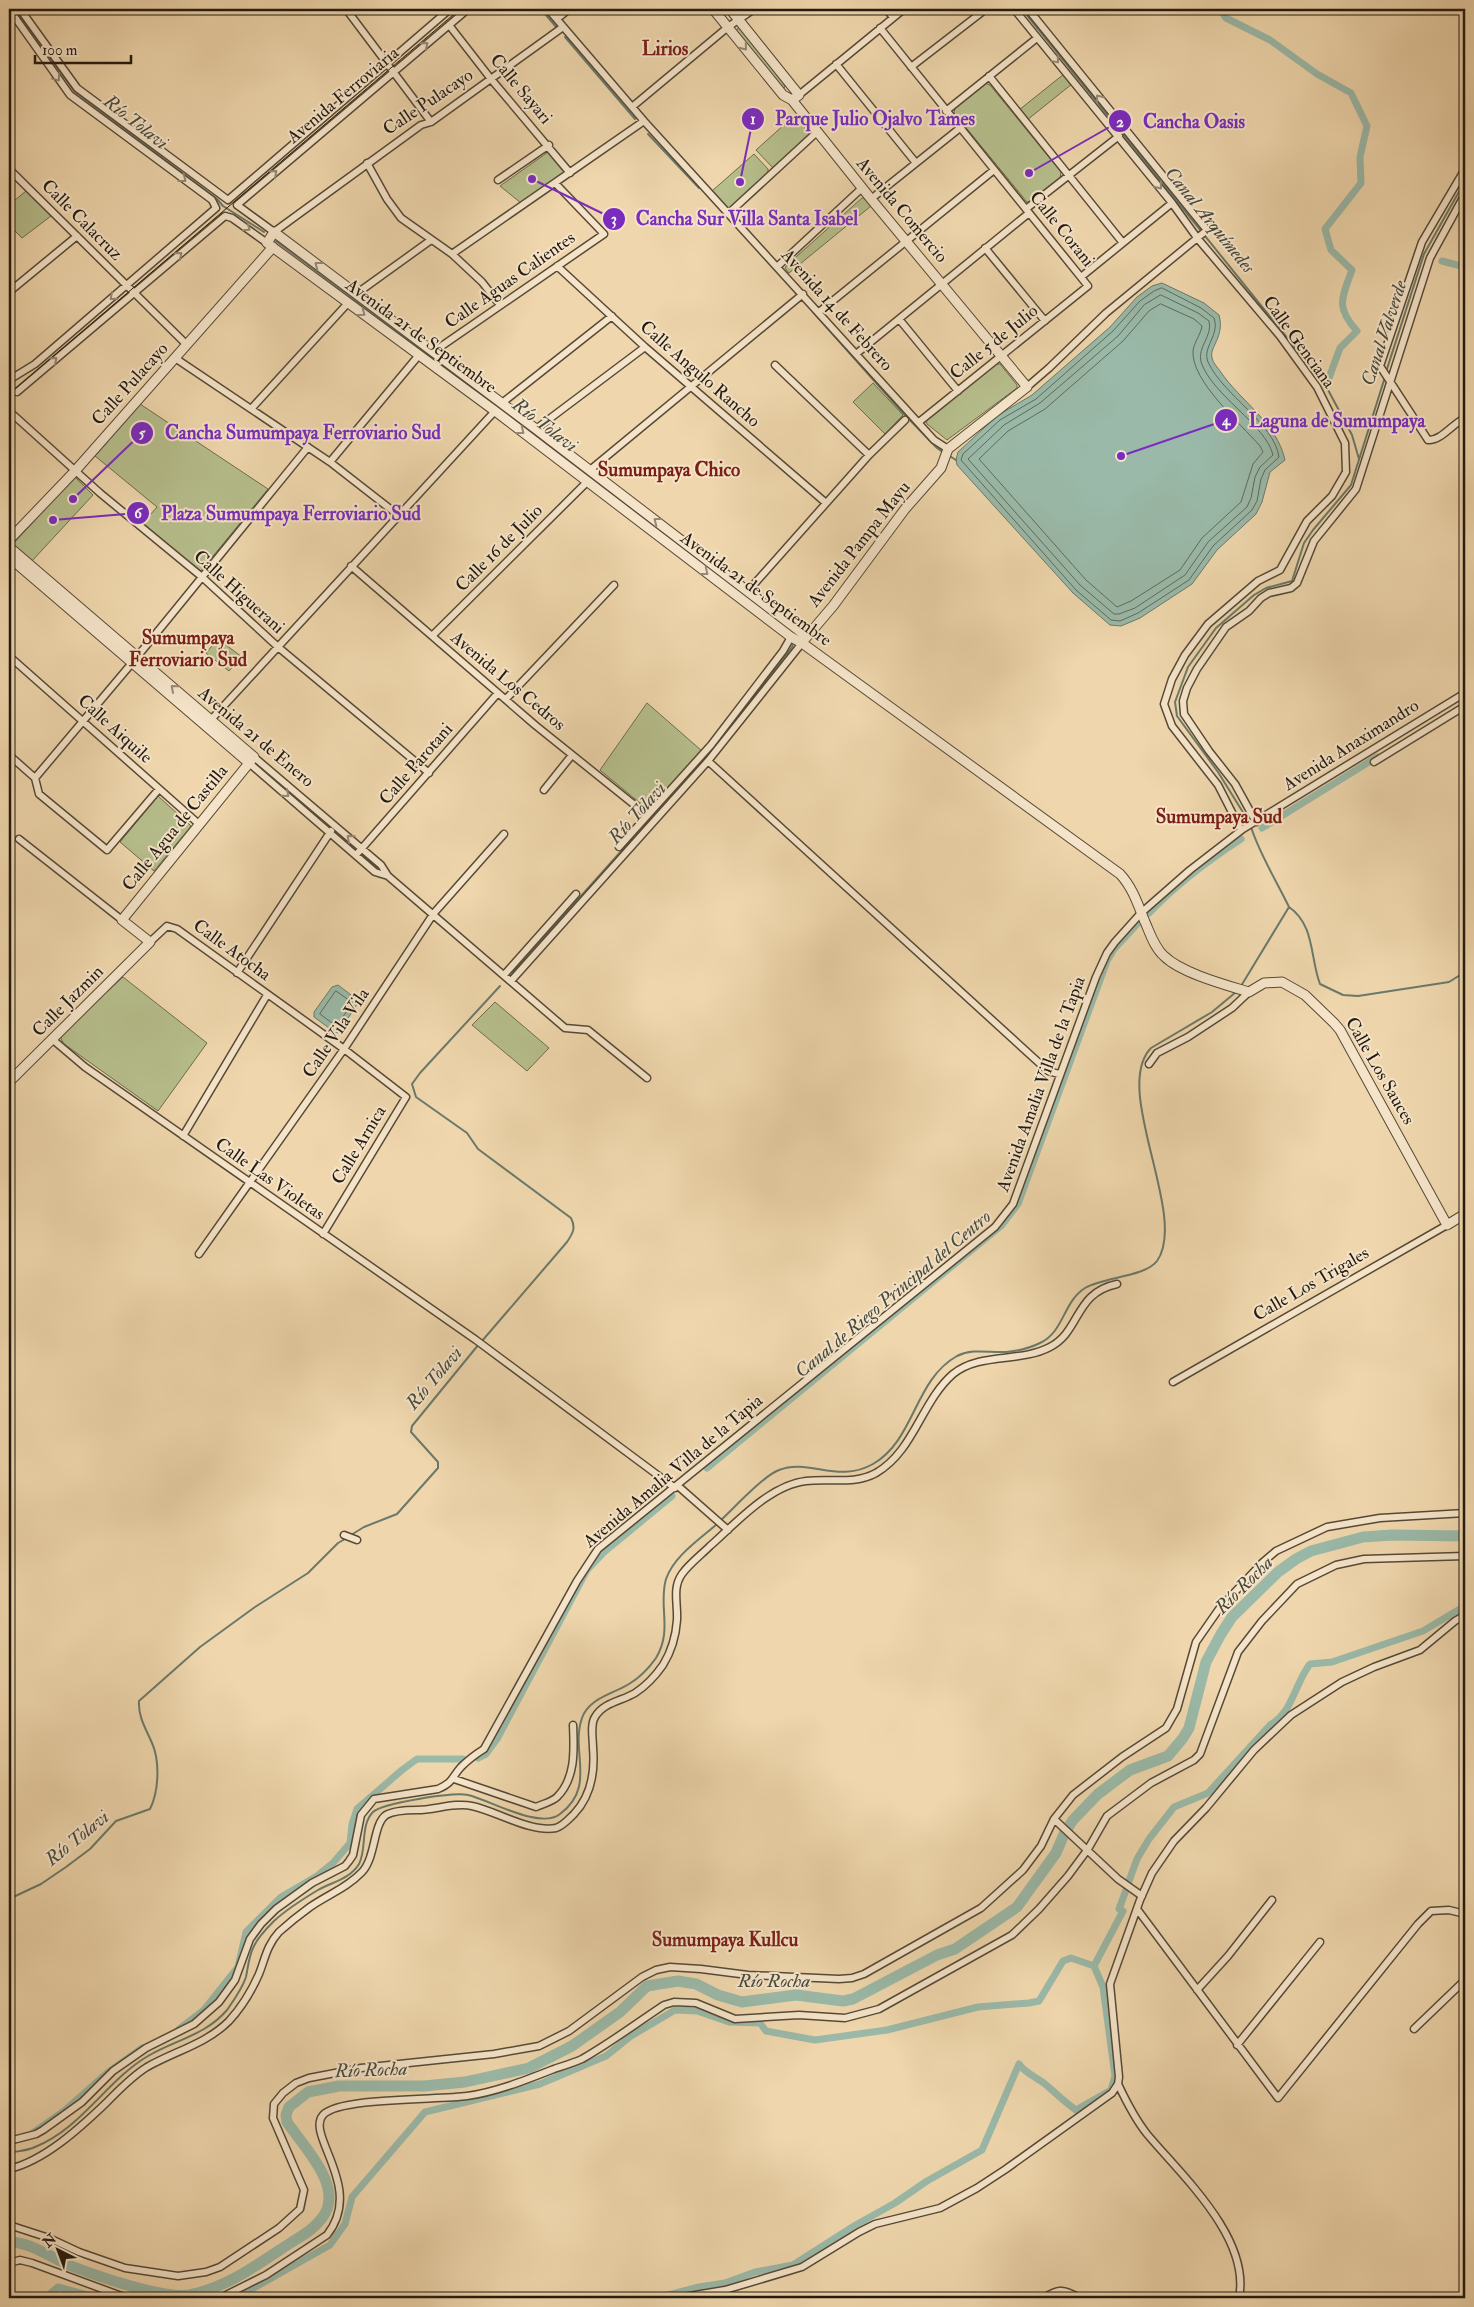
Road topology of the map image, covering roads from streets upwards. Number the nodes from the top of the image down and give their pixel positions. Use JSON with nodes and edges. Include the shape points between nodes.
{"nodes":[{"id":1,"x":9,"y":9,"type":"edge"},
{"id":2,"x":20,"y":9,"type":"edge"},
{"id":3,"x":346,"y":9,"type":"edge"},
{"id":4,"x":450,"y":9,"type":"edge"},
{"id":5,"x":468,"y":9,"type":"edge"},
{"id":6,"x":548,"y":9,"type":"edge"},
{"id":7,"x":569,"y":9,"type":"edge"},
{"id":8,"x":713,"y":9,"type":"edge"},
{"id":9,"x":730,"y":9,"type":"edge"},
{"id":10,"x":754,"y":9,"type":"edge"},
{"id":11,"x":886,"y":9,"type":"edge"},
{"id":12,"x":903,"y":9,"type":"edge"},
{"id":13,"x":986,"y":9,"type":"edge"},
{"id":14,"x":1014,"y":9,"type":"edge"},
{"id":15,"x":1028,"y":9,"type":"edge"},
{"id":16,"x":441,"y":12,"type":"edge"},
{"id":17,"x":893,"y":18,"type":"junction"},
{"id":18,"x":557,"y":19,"type":"junction"},
{"id":19,"x":740,"y":21,"type":"junction"},
{"id":20,"x":449,"y":25,"type":"junction"},
{"id":21,"x":563,"y":27,"type":"junction"},
{"id":22,"x":728,"y":27,"type":"junction"},
{"id":23,"x":880,"y":28,"type":"junction"},
{"id":24,"x":1037,"y":38,"type":"junction"},
{"id":25,"x":387,"y":64,"type":"junction"},
{"id":26,"x":836,"y":64,"type":"junction"},
{"id":27,"x":911,"y":67,"type":"junction"},
{"id":28,"x":393,"y":72,"type":"junction"},
{"id":29,"x":989,"y":76,"type":"junction"},
{"id":30,"x":491,"y":79,"type":"junction"},
{"id":31,"x":795,"y":97,"type":"junction"},
{"id":32,"x":632,"y":107,"type":"junction"},
{"id":33,"x":946,"y":111,"type":"junction"},
{"id":34,"x":644,"y":121,"type":"junction"},
{"id":35,"x":431,"y":122,"type":"junction"},
{"id":36,"x":960,"y":128,"type":"junction"},
{"id":37,"x":817,"y":132,"type":"junction"},
{"id":38,"x":1118,"y":136,"type":"junction"},
{"id":39,"x":549,"y":145,"type":"junction"},
{"id":40,"x":368,"y":163,"type":"junction"},
{"id":41,"x":916,"y":163,"type":"junction"},
{"id":42,"x":9,"y":169,"type":"edge"},
{"id":43,"x":1465,"y":169,"type":"edge"},
{"id":44,"x":994,"y":170,"type":"junction"},
{"id":45,"x":570,"y":173,"type":"junction"},
{"id":46,"x":1069,"y":175,"type":"junction"},
{"id":47,"x":498,"y":180,"type":"dead end"},
{"id":48,"x":556,"y":184,"type":"junction"},
{"id":49,"x":862,"y":188,"type":"junction"},
{"id":50,"x":1465,"y":194,"type":"edge"},
{"id":51,"x":871,"y":199,"type":"junction"},
{"id":52,"x":1172,"y":203,"type":"junction"},
{"id":53,"x":237,"y":205,"type":"joint"},
{"id":54,"x":1028,"y":211,"type":"junction"},
{"id":55,"x":729,"y":213,"type":"junction"},
{"id":56,"x":274,"y":232,"type":"junction"},
{"id":57,"x":1202,"y":235,"type":"junction"},
{"id":58,"x":77,"y":236,"type":"junction"},
{"id":59,"x":431,"y":240,"type":"junction"},
{"id":60,"x":906,"y":240,"type":"junction"},
{"id":61,"x":1123,"y":243,"type":"junction"},
{"id":62,"x":270,"y":245,"type":"junction"},
{"id":63,"x":985,"y":248,"type":"junction"},
{"id":64,"x":452,"y":254,"type":"junction"},
{"id":65,"x":557,"y":266,"type":"junction"},
{"id":66,"x":778,"y":266,"type":"junction"},
{"id":67,"x":1081,"y":277,"type":"junction"},
{"id":68,"x":942,"y":284,"type":"junction"},
{"id":69,"x":126,"y":285,"type":"junction"},
{"id":70,"x":1088,"y":286,"type":"joint"},
{"id":71,"x":9,"y":292,"type":"edge"},
{"id":72,"x":134,"y":293,"type":"junction"},
{"id":73,"x":356,"y":294,"type":"junction"},
{"id":74,"x":800,"y":296,"type":"junction"},
{"id":75,"x":348,"y":303,"type":"junction"},
{"id":76,"x":500,"y":305,"type":"junction"},
{"id":77,"x":819,"y":312,"type":"junction"},
{"id":78,"x":612,"y":316,"type":"junction"},
{"id":79,"x":899,"y":319,"type":"junction"},
{"id":80,"x":1045,"y":320,"type":"junction"},
{"id":81,"x":187,"y":344,"type":"junction"},
{"id":82,"x":645,"y":347,"type":"junction"},
{"id":83,"x":434,"y":352,"type":"junction"},
{"id":84,"x":856,"y":354,"type":"junction"},
{"id":85,"x":419,"y":355,"type":"junction"},
{"id":86,"x":1001,"y":356,"type":"junction"},
{"id":87,"x":175,"y":358,"type":"junction"},
{"id":88,"x":775,"y":365,"type":"dead end"},
{"id":89,"x":1387,"y":378,"type":"junction"},
{"id":90,"x":9,"y":380,"type":"edge"},
{"id":91,"x":691,"y":387,"type":"junction"},
{"id":92,"x":1027,"y":387,"type":"junction"},
{"id":93,"x":958,"y":391,"type":"junction"},
{"id":94,"x":17,"y":392,"type":"dead end"},
{"id":95,"x":502,"y":403,"type":"junction"},
{"id":96,"x":251,"y":409,"type":"junction"},
{"id":97,"x":9,"y":411,"type":"edge"},
{"id":98,"x":495,"y":411,"type":"junction"},
{"id":99,"x":1465,"y":418,"type":"edge"},
{"id":100,"x":905,"y":420,"type":"dead end"},
{"id":101,"x":919,"y":422,"type":"junction"},
{"id":102,"x":536,"y":429,"type":"junction"},
{"id":103,"x":308,"y":447,"type":"junction"},
{"id":104,"x":948,"y":449,"type":"junction"},
{"id":105,"x":869,"y":455,"type":"junction"},
{"id":106,"x":330,"y":462,"type":"junction"},
{"id":107,"x":590,"y":470,"type":"junction"},
{"id":108,"x":75,"y":471,"type":"junction"},
{"id":109,"x":587,"y":482,"type":"junction"},
{"id":110,"x":826,"y":503,"type":"junction"},
{"id":111,"x":398,"y":515,"type":"junction"},
{"id":112,"x":9,"y":540,"type":"edge"},
{"id":113,"x":9,"y":547,"type":"edge"},
{"id":114,"x":9,"y":557,"type":"edge"},
{"id":115,"x":351,"y":566,"type":"junction"},
{"id":116,"x":202,"y":577,"type":"junction"},
{"id":117,"x":614,"y":585,"type":"dead end"},
{"id":118,"x":748,"y":591,"type":"junction"},
{"id":119,"x":68,"y":603,"type":"junction"},
{"id":120,"x":432,"y":636,"type":"junction"},
{"id":121,"x":791,"y":637,"type":"junction"},
{"id":122,"x":804,"y":639,"type":"junction"},
{"id":123,"x":278,"y":647,"type":"junction"},
{"id":124,"x":9,"y":656,"type":"edge"},
{"id":125,"x":135,"y":660,"type":"junction"},
{"id":126,"x":498,"y":693,"type":"junction"},
{"id":127,"x":1465,"y":693,"type":"edge"},
{"id":128,"x":506,"y":699,"type":"junction"},
{"id":129,"x":1465,"y":706,"type":"edge"},
{"id":130,"x":83,"y":721,"type":"junction"},
{"id":131,"x":208,"y":724,"type":"junction"},
{"id":132,"x":9,"y":755,"type":"edge"},
{"id":133,"x":572,"y":755,"type":"junction"},
{"id":134,"x":252,"y":760,"type":"junction"},
{"id":135,"x":708,"y":762,"type":"junction"},
{"id":136,"x":1374,"y":762,"type":"dead end"},
{"id":137,"x":428,"y":773,"type":"junction"},
{"id":138,"x":35,"y":778,"type":"junction"},
{"id":139,"x":159,"y":789,"type":"junction"},
{"id":140,"x":544,"y":790,"type":"dead end"},
{"id":141,"x":647,"y":815,"type":"junction"},
{"id":142,"x":1253,"y":823,"type":"junction"},
{"id":143,"x":200,"y":825,"type":"junction"},
{"id":144,"x":335,"y":826,"type":"junction"},
{"id":145,"x":1242,"y":830,"type":"junction"},
{"id":146,"x":330,"y":832,"type":"junction"},
{"id":147,"x":504,"y":834,"type":"dead end"},
{"id":148,"x":19,"y":840,"type":"dead end"},
{"id":149,"x":619,"y":847,"type":"dead end"},
{"id":150,"x":362,"y":849,"type":"junction"},
{"id":151,"x":356,"y":855,"type":"junction"},
{"id":152,"x":388,"y":876,"type":"junction"},
{"id":153,"x":576,"y":894,"type":"dead end"},
{"id":154,"x":1141,"y":913,"type":"junction"},
{"id":155,"x":434,"y":914,"type":"junction"},
{"id":156,"x":122,"y":920,"type":"junction"},
{"id":157,"x":150,"y":942,"type":"junction"},
{"id":158,"x":237,"y":973,"type":"junction"},
{"id":159,"x":504,"y":975,"type":"junction"},
{"id":160,"x":511,"y":981,"type":"junction"},
{"id":161,"x":1244,"y":990,"type":"junction"},
{"id":162,"x":267,"y":995,"type":"junction"},
{"id":163,"x":52,"y":1039,"type":"junction"},
{"id":164,"x":344,"y":1049,"type":"junction"},
{"id":165,"x":1149,"y":1064,"type":"dead end"},
{"id":166,"x":1059,"y":1074,"type":"junction"},
{"id":167,"x":647,"y":1078,"type":"dead end"},
{"id":168,"x":9,"y":1082,"type":"edge"},
{"id":169,"x":406,"y":1097,"type":"joint"},
{"id":170,"x":183,"y":1136,"type":"junction"},
{"id":171,"x":249,"y":1182,"type":"junction"},
{"id":172,"x":1465,"y":1214,"type":"edge"},
{"id":173,"x":1447,"y":1225,"type":"junction"},
{"id":174,"x":323,"y":1234,"type":"junction"},
{"id":175,"x":199,"y":1254,"type":"dead end"},
{"id":176,"x":1117,"y":1284,"type":"dead end"},
{"id":177,"x":1173,"y":1382,"type":"dead end"},
{"id":178,"x":676,"y":1487,"type":"junction"},
{"id":179,"x":1465,"y":1514,"type":"edge"},
{"id":180,"x":726,"y":1529,"type":"junction"},
{"id":181,"x":344,"y":1535,"type":"dead end"},
{"id":182,"x":355,"y":1539,"type":"dead end"},
{"id":183,"x":1465,"y":1556,"type":"edge"},
{"id":184,"x":1465,"y":1615,"type":"edge"},
{"id":185,"x":573,"y":1726,"type":"dead end"},
{"id":186,"x":454,"y":1779,"type":"junction"},
{"id":187,"x":1056,"y":1821,"type":"junction"},
{"id":188,"x":1086,"y":1847,"type":"junction"},
{"id":189,"x":1142,"y":1896,"type":"junction"},
{"id":190,"x":1272,"y":1900,"type":"dead end"},
{"id":191,"x":1137,"y":1909,"type":"junction"},
{"id":192,"x":1465,"y":1914,"type":"edge"},
{"id":193,"x":1320,"y":1942,"type":"dead end"},
{"id":194,"x":1465,"y":1980,"type":"edge"},
{"id":195,"x":1197,"y":1990,"type":"junction"},
{"id":196,"x":1414,"y":2029,"type":"dead end"},
{"id":197,"x":1237,"y":2045,"type":"junction"},
{"id":198,"x":1118,"y":2084,"type":"junction"},
{"id":199,"x":9,"y":2141,"type":"edge"},
{"id":200,"x":9,"y":2169,"type":"edge"},
{"id":201,"x":9,"y":2225,"type":"edge"},
{"id":202,"x":9,"y":2263,"type":"edge"},
{"id":203,"x":127,"y":2298,"type":"edge"},
{"id":204,"x":220,"y":2298,"type":"edge"},
{"id":205,"x":677,"y":2298,"type":"edge"},
{"id":206,"x":1044,"y":2298,"type":"edge"},
{"id":207,"x":1080,"y":2298,"type":"edge"},
{"id":208,"x":1239,"y":2298,"type":"edge"}],
"edges":[{"from":1,"to":69,"type":"street","one_way":true,"via":[[70,95],[212,200],[216,208]]},
{"from":2,"to":25,"type":"street","name":"Avenida Ferroviaria","via":[[77,88],[228,200]]},
{"from":3,"to":25,"type":"street"},
{"from":4,"to":16,"type":"street","name":"Avenida Ferroviaria"},
{"from":5,"to":20,"type":"street","name":"Avenida Ferroviaria"},
{"from":6,"to":18,"type":"street","name":"Avenida 14 de Febrero"},
{"from":7,"to":18,"type":"street"},
{"from":8,"to":22,"type":"street","name":"Avenida Comercio"},
{"from":9,"to":19,"type":"street","name":"Avenida Comercio"},
{"from":10,"to":19,"type":"street"},
{"from":11,"to":17,"type":"street"},
{"from":12,"to":17,"type":"street"},
{"from":13,"to":27,"type":"street"},
{"from":14,"to":24,"type":"street","name":"Calle Genciana"},
{"from":57,"to":15,"type":"street","name":"Calle Genciana","one_way":true},
{"from":16,"to":25,"type":"street","name":"Avenida Ferroviaria"},
{"from":17,"to":23,"type":"street"},
{"from":18,"to":21,"type":"street","name":"Avenida 14 de Febrero"},
{"from":19,"to":22,"type":"street"},
{"from":19,"to":31,"type":"street","name":"Avenida Comercio"},
{"from":28,"to":20,"type":"street","name":"Avenida Ferroviaria","one_way":true},
{"from":20,"to":30,"type":"street","name":"Calle Sayari"},
{"from":21,"to":30,"type":"street","name":"Calle Pulacayo"},
{"from":21,"to":32,"type":"street","name":"Avenida 14 de Febrero"},
{"from":22,"to":31,"type":"street","name":"Avenida Comercio","one_way":true,"via":[[783,95]]},
{"from":22,"to":32,"type":"street"},
{"from":23,"to":26,"type":"street"},
{"from":23,"to":27,"type":"street","name":"Calle Corani"},
{"from":24,"to":29,"type":"street"},
{"from":24,"to":38,"type":"street","name":"Calle Genciana","one_way":true},
{"from":25,"to":28,"type":"street"},
{"from":26,"to":31,"type":"street"},
{"from":26,"to":41,"type":"street"},
{"from":27,"to":33,"type":"street","name":"Calle Corani"},
{"from":28,"to":35,"type":"street"},
{"from":53,"to":28,"type":"street","name":"Avenida Ferroviaria","one_way":true},
{"from":29,"to":33,"type":"street"},
{"from":29,"to":46,"type":"street"},
{"from":30,"to":35,"type":"street","name":"Calle Pulacayo"},
{"from":30,"to":39,"type":"street","name":"Calle Sayari"},
{"from":31,"to":37,"type":"street","name":"Avenida Comercio"},
{"from":32,"to":34,"type":"street","name":"Avenida 14 de Febrero"},
{"from":33,"to":36,"type":"street","name":"Calle Corani"},
{"from":34,"to":45,"type":"street"},
{"from":34,"to":55,"type":"street","name":"Avenida 14 de Febrero"},
{"from":35,"to":40,"type":"street","name":"Calle Pulacayo","via":[[421,125]]},
{"from":36,"to":41,"type":"street"},
{"from":36,"to":44,"type":"street","name":"Calle Corani"},
{"from":37,"to":49,"type":"street","name":"Avenida Comercio"},
{"from":37,"to":55,"type":"street"},
{"from":38,"to":46,"type":"street"},
{"from":38,"to":52,"type":"street","name":"Calle Genciana","one_way":true},
{"from":39,"to":45,"type":"street","name":"Calle Sayari"},
{"from":39,"to":47,"type":"street"},
{"from":40,"to":56,"type":"street","name":"Calle Pulacayo"},
{"from":40,"to":59,"type":"street","via":[[401,218]]},
{"from":41,"to":51,"type":"street"},
{"from":42,"to":58,"type":"street","name":"Calle Calacruz"},
{"from":43,"to":89,"type":"street","via":[[1422,242],[1380,366]]},
{"from":44,"to":54,"type":"street","name":"Calle Corani"},
{"from":44,"to":60,"type":"street"},
{"from":45,"to":48,"type":"street"},
{"from":46,"to":54,"type":"street"},
{"from":46,"to":61,"type":"street"},
{"from":48,"to":64,"type":"street"},
{"from":48,"to":65,"type":"street","name":"Calle Aguas Calientes","via":[[604,234]]},
{"from":49,"to":51,"type":"street","name":"Avenida Comercio"},
{"from":49,"to":66,"type":"street"},
{"from":50,"to":89,"type":"street","via":[[1430,258]]},
{"from":51,"to":60,"type":"street","name":"Avenida Comercio"},
{"from":52,"to":57,"type":"street","name":"Calle Genciana"},
{"from":52,"to":61,"type":"street"},
{"from":53,"to":56,"type":"street","name":"Avenida 21 de Septiembre"},
{"from":54,"to":63,"type":"street"},
{"from":54,"to":67,"type":"street","name":"Calle Corani"},
{"from":55,"to":66,"type":"street","name":"Avenida 14 de Febrero"},
{"from":56,"to":62,"type":"street","name":"Calle Pulacayo"},
{"from":73,"to":56,"type":"street","name":"Avenida 21 de Septiembre","one_way":true},
{"from":57,"to":92,"type":"street","name":"Avenida Pampa Mayu","via":[[1106,313]]},
{"from":57,"to":145,"type":"street","name":"Calle Genciana","via":[[1317,387],[1345,443],[1346,472],[1332,496],[1307,521],[1280,570],[1258,582],[1208,624],[1172,679],[1164,704],[1172,726],[1218,786]]},
{"from":58,"to":69,"type":"street","name":"Calle Calacruz"},
{"from":58,"to":71,"type":"street"},
{"from":59,"to":64,"type":"street"},
{"from":59,"to":73,"type":"street"},
{"from":60,"to":68,"type":"street","name":"Avenida Comercio"},
{"from":60,"to":77,"type":"street"},
{"from":61,"to":67,"type":"street"},
{"from":72,"to":62,"type":"street","name":"Avenida 21 de Septiembre","one_way":true,"via":[[226,216]]},
{"from":62,"to":75,"type":"street","name":"Avenida 21 de Septiembre"},
{"from":62,"to":81,"type":"street","name":"Calle Pulacayo"},
{"from":63,"to":68,"type":"street"},
{"from":63,"to":80,"type":"street"},
{"from":64,"to":76,"type":"street","via":[[482,282]]},
{"from":65,"to":76,"type":"street","name":"Calle Aguas Calientes"},
{"from":65,"to":78,"type":"street","name":"Calle Angulo Rancho"},
{"from":66,"to":74,"type":"street","name":"Avenida 14 de Febrero"},
{"from":67,"to":70,"type":"street","name":"Calle Corani"},
{"from":68,"to":79,"type":"street"},
{"from":68,"to":86,"type":"street","name":"Avenida Comercio"},
{"from":69,"to":72,"type":"street","name":"Calle Calacruz"},
{"from":69,"to":90,"type":"street","one_way":true,"via":[[35,364]]},
{"from":70,"to":80,"type":"street","name":"Calle 5 de Julio"},
{"from":72,"to":81,"type":"street","name":"Calle Calacruz"},
{"from":94,"to":72,"type":"street","one_way":true},
{"from":73,"to":83,"type":"street","name":"Avenida 21 de Septiembre"},
{"from":74,"to":77,"type":"street","name":"Avenida 14 de Febrero"},
{"from":74,"to":91,"type":"street"},
{"from":75,"to":85,"type":"street","name":"Avenida 21 de Septiembre","one_way":true},
{"from":75,"to":96,"type":"street"},
{"from":76,"to":83,"type":"street","name":"Calle Aguas Calientes"},
{"from":77,"to":84,"type":"street","name":"Avenida 14 de Febrero"},
{"from":78,"to":82,"type":"street","name":"Calle Angulo Rancho"},
{"from":78,"to":95,"type":"street"},
{"from":79,"to":84,"type":"street"},
{"from":79,"to":93,"type":"street"},
{"from":80,"to":86,"type":"street","name":"Calle 5 de Julio"},
{"from":81,"to":87,"type":"street","name":"Calle Pulacayo"},
{"from":82,"to":91,"type":"street","name":"Calle Angulo Rancho"},
{"from":82,"to":102,"type":"street"},
{"from":83,"to":95,"type":"street","name":"Avenida 21 de Septiembre"},
{"from":84,"to":101,"type":"street","name":"Avenida 14 de Febrero"},
{"from":85,"to":98,"type":"street","name":"Avenida 21 de Septiembre"},
{"from":85,"to":106,"type":"street"},
{"from":86,"to":92,"type":"street","name":"Avenida Comercio"},
{"from":86,"to":93,"type":"street","name":"Calle 5 de Julio"},
{"from":87,"to":96,"type":"street"},
{"from":87,"to":108,"type":"street","name":"Calle Pulacayo"},
{"from":88,"to":105,"type":"street"},
{"from":89,"to":99,"type":"street","via":[[1428,440],[1438,439]]},
{"from":89,"to":142,"type":"street","via":[[1356,490],[1314,542],[1297,583],[1291,588],[1269,593],[1226,627],[1197,669],[1183,701],[1188,722],[1235,784]]},
{"from":91,"to":107,"type":"street"},
{"from":91,"to":110,"type":"street","name":"Calle Angulo Rancho"},
{"from":92,"to":104,"type":"street","name":"Avenida Pampa Mayu"},
{"from":93,"to":101,"type":"street","name":"Calle 5 de Julio"},
{"from":95,"to":102,"type":"street","name":"Avenida 21 de Septiembre"},
{"from":96,"to":103,"type":"street"},
{"from":97,"to":108,"type":"street","name":"Calle Higuerani"},
{"from":98,"to":109,"type":"street","name":"Avenida 21 de Septiembre","one_way":true},
{"from":98,"to":111,"type":"street"},
{"from":100,"to":105,"type":"street"},
{"from":101,"to":104,"type":"street","name":"Avenida 14 de Febrero","via":[[934,440]]},
{"from":102,"to":107,"type":"street","name":"Avenida 21 de Septiembre"},
{"from":103,"to":106,"type":"street"},
{"from":103,"to":116,"type":"street"},
{"from":104,"to":122,"type":"street","name":"Avenida Pampa Mayu","via":[[941,468]]},
{"from":105,"to":110,"type":"street"},
{"from":106,"to":111,"type":"street"},
{"from":118,"to":107,"type":"street","name":"Avenida 21 de Septiembre","one_way":true},
{"from":108,"to":112,"type":"street","name":"Calle Pulacayo"},
{"from":108,"to":116,"type":"street","name":"Calle Higuerani"},
{"from":109,"to":120,"type":"street","name":"Calle 16 de Julio"},
{"from":109,"to":121,"type":"street","name":"Avenida 21 de Septiembre","one_way":true},
{"from":110,"to":118,"type":"street"},
{"from":111,"to":115,"type":"street"},
{"from":113,"to":119,"type":"street","name":"Avenida 21 de Enero"},
{"from":114,"to":119,"type":"street","name":"Avenida 21 de Enero"},
{"from":115,"to":120,"type":"street","name":"Avenida Los Cedros"},
{"from":115,"to":123,"type":"street"},
{"from":116,"to":123,"type":"street","name":"Calle Higuerani"},
{"from":116,"to":125,"type":"street"},
{"from":117,"to":128,"type":"street"},
{"from":118,"to":122,"type":"street","name":"Avenida 21 de Septiembre"},
{"from":119,"to":125,"type":"street","name":"Avenida 21 de Enero"},
{"from":120,"to":126,"type":"street","name":"Avenida Los Cedros"},
{"from":121,"to":122,"type":"street","name":"Avenida 21 de Septiembre"},
{"from":121,"to":141,"type":"street","via":[[711,745]]},
{"from":122,"to":135,"type":"street","name":"Avenida Pampa Mayu"},
{"from":122,"to":154,"type":"street","name":"Avenida 21 de Septiembre","via":[[1120,874],[1130,884]]},
{"from":123,"to":131,"type":"street"},
{"from":123,"to":137,"type":"street","name":"Calle Higuerani"},
{"from":124,"to":130,"type":"street","name":"Calle Aiquile"},
{"from":125,"to":130,"type":"street"},
{"from":125,"to":131,"type":"street","name":"Avenida 21 de Enero"},
{"from":126,"to":128,"type":"street","name":"Avenida Los Cedros"},
{"from":126,"to":137,"type":"street","name":"Calle Parotani"},
{"from":127,"to":142,"type":"street","name":"Avenida Anaximandro"},
{"from":128,"to":133,"type":"street","name":"Avenida Los Cedros"},
{"from":129,"to":136,"type":"street","name":"Avenida Anaximandro"},
{"from":130,"to":138,"type":"street"},
{"from":130,"to":139,"type":"street","name":"Calle Aiquile"},
{"from":131,"to":134,"type":"street","name":"Avenida 21 de Enero"},
{"from":132,"to":138,"type":"street"},
{"from":133,"to":140,"type":"street"},
{"from":133,"to":141,"type":"street","name":"Avenida Los Cedros"},
{"from":134,"to":143,"type":"street","name":"Calle Agua de Castilla"},
{"from":134,"to":144,"type":"street","name":"Avenida 21 de Enero"},
{"from":134,"to":146,"type":"street","name":"Avenida 21 de Enero","one_way":true},
{"from":135,"to":160,"type":"street","name":"Avenida Pampa Mayu"},
{"from":135,"to":166,"type":"street","via":[[1048,1071]]},
{"from":137,"to":150,"type":"street","name":"Calle Parotani"},
{"from":138,"to":139,"type":"street","via":[[39,794],[107,850]]},
{"from":139,"to":143,"type":"street","name":"Calle Aiquile"},
{"from":141,"to":149,"type":"street"},
{"from":142,"to":145,"type":"street","name":"Avenida Amalia Villa de la Tapia"},
{"from":143,"to":156,"type":"street","name":"Calle Agua de Castilla"},
{"from":144,"to":146,"type":"street"},
{"from":150,"to":144,"type":"street","name":"Avenida 21 de Enero","one_way":true},
{"from":145,"to":154,"type":"street","name":"Avenida Amalia Villa de la Tapia"},
{"from":146,"to":151,"type":"street","name":"Avenida 21 de Enero"},
{"from":146,"to":158,"type":"street"},
{"from":147,"to":155,"type":"street","name":"Calle Vila Vila"},
{"from":148,"to":156,"type":"street"},
{"from":150,"to":151,"type":"street","name":"Calle Parotani"},
{"from":150,"to":152,"type":"street","name":"Avenida 21 de Enero","via":[[381,865]]},
{"from":151,"to":152,"type":"street","name":"Avenida 21 de Enero","via":[[375,872]]},
{"from":152,"to":155,"type":"street","name":"Avenida 21 de Enero"},
{"from":153,"to":159,"type":"street"},
{"from":154,"to":161,"type":"street","name":"Avenida 21 de Septiembre","via":[[1155,945],[1164,956],[1179,966]]},
{"from":154,"to":166,"type":"street","name":"Avenida Amalia Villa de la Tapia","via":[[1107,953]]},
{"from":155,"to":159,"type":"street","name":"Avenida 21 de Enero"},
{"from":155,"to":164,"type":"street","name":"Calle Vila Vila"},
{"from":156,"to":157,"type":"street"},
{"from":157,"to":158,"type":"street","name":"Calle Atocha","via":[[167,926],[177,929]]},
{"from":157,"to":163,"type":"street","name":"Calle Jazmin"},
{"from":158,"to":162,"type":"street","name":"Calle Atocha"},
{"from":159,"to":160,"type":"street","name":"Avenida 21 de Enero"},
{"from":160,"to":167,"type":"street","name":"Avenida 21 de Enero","via":[[565,1028],[588,1030]]},
{"from":161,"to":165,"type":"street","via":[[1232,1008],[1157,1053]]},
{"from":161,"to":173,"type":"street","name":"Calle Los Sauces","via":[[1264,983],[1282,982],[1305,995],[1334,1022]]},
{"from":162,"to":164,"type":"street","name":"Calle Atocha"},
{"from":162,"to":170,"type":"street"},
{"from":163,"to":168,"type":"street","name":"Calle Jazmin"},
{"from":163,"to":170,"type":"street","name":"Calle Las Violetas","via":[[85,1067]]},
{"from":164,"to":169,"type":"street","name":"Calle Atocha"},
{"from":164,"to":171,"type":"street","name":"Calle Vila Vila"},
{"from":166,"to":178,"type":"street","name":"Avenida Amalia Villa de la Tapia","via":[[1013,1204],[995,1227]]},
{"from":169,"to":174,"type":"street","name":"Calle Arnica"},
{"from":170,"to":171,"type":"street","name":"Calle Las Violetas"},
{"from":171,"to":174,"type":"street","name":"Calle Las Violetas"},
{"from":171,"to":175,"type":"street","name":"Calle Vila Vila"},
{"from":172,"to":173,"type":"street","name":"Calle Los Trigales"},
{"from":173,"to":177,"type":"street","name":"Calle Los Trigales"},
{"from":174,"to":178,"type":"street","name":"Calle Las Violetas","via":[[478,1341]]},
{"from":176,"to":180,"type":"street","via":[[1093,1294],[1054,1345],[1022,1357],[967,1366],[952,1375],[901,1452],[878,1472],[848,1481],[793,1483],[771,1495]]},
{"from":178,"to":180,"type":"street","name":"Calle Las Violetas"},
{"from":178,"to":186,"type":"street","name":"Avenida Amalia Villa de la Tapia","via":[[598,1549],[588,1562],[484,1749],[459,1769]]},
{"from":179,"to":187,"type":"street","via":[[1380,1518],[1327,1527],[1276,1551],[1219,1609],[1196,1642],[1177,1709],[1166,1728],[1084,1785]]},
{"from":180,"to":200,"type":"street","via":[[679,1579],[675,1593],[676,1628],[662,1666],[636,1692],[616,1700],[597,1714],[592,1729],[591,1783],[581,1806],[569,1819],[558,1827],[536,1826],[466,1805],[386,1815],[379,1824],[368,1864],[353,1881],[311,1906],[274,1937],[250,1991],[229,2020],[205,2040],[137,2074],[85,2123],[44,2153]]},
{"from":181,"to":182,"type":"street"},
{"from":183,"to":188,"type":"street","via":[[1364,1559],[1336,1565],[1297,1584],[1238,1652],[1200,1754],[1151,1782],[1107,1816]]},
{"from":184,"to":189,"type":"street","via":[[1420,1650],[1342,1682],[1273,1730],[1174,1840],[1152,1873]]},
{"from":185,"to":186,"type":"street","via":[[574,1755],[568,1781],[556,1798],[536,1807]]},
{"from":186,"to":199,"type":"street","name":"Avenida Amalia Villa de la Tapia","via":[[438,1789],[374,1799],[361,1815],[349,1861],[312,1883],[261,1924],[250,1939],[235,1980],[219,2002],[194,2024],[158,2040],[113,2071],[82,2102],[43,2130]]},
{"from":187,"to":188,"type":"street"},
{"from":187,"to":201,"type":"street","via":[[1023,1870],[981,1908],[864,1974],[839,1979],[670,1967],[642,1977],[599,2010],[540,2046],[361,2068],[296,2083],[274,2104],[273,2118],[304,2190],[300,2209],[279,2228],[220,2267],[178,2276],[125,2268]]},
{"from":188,"to":189,"type":"street","via":[[1118,1879]]},
{"from":188,"to":204,"type":"street","via":[[1068,1876],[1004,1941],[865,2014],[845,2018],[799,2014],[735,2019],[696,2003],[674,2002],[664,2005],[581,2059],[533,2077],[465,2096],[339,2106],[328,2110],[319,2121],[318,2128],[339,2185],[339,2216],[334,2227],[266,2275]]},
{"from":189,"to":191,"type":"street"},
{"from":190,"to":195,"type":"street"},
{"from":191,"to":195,"type":"street"},
{"from":191,"to":198,"type":"street","via":[[1110,1984]]},
{"from":192,"to":197,"type":"street","via":[[1449,1910],[1431,1911],[1278,2098]]},
{"from":193,"to":197,"type":"street"},
{"from":194,"to":196,"type":"street"},
{"from":195,"to":197,"type":"street"},
{"from":198,"to":205,"type":"street","via":[[1112,2093],[1006,2169],[940,2208],[876,2224],[802,2267],[725,2290]]},
{"from":198,"to":208,"type":"street","via":[[1142,2126],[1208,2207],[1235,2251],[1241,2278]]},
{"from":202,"to":203,"type":"street","via":[[20,2260],[32,2263]]},
{"from":206,"to":207,"type":"street","via":[[1059,2290]]}]}
